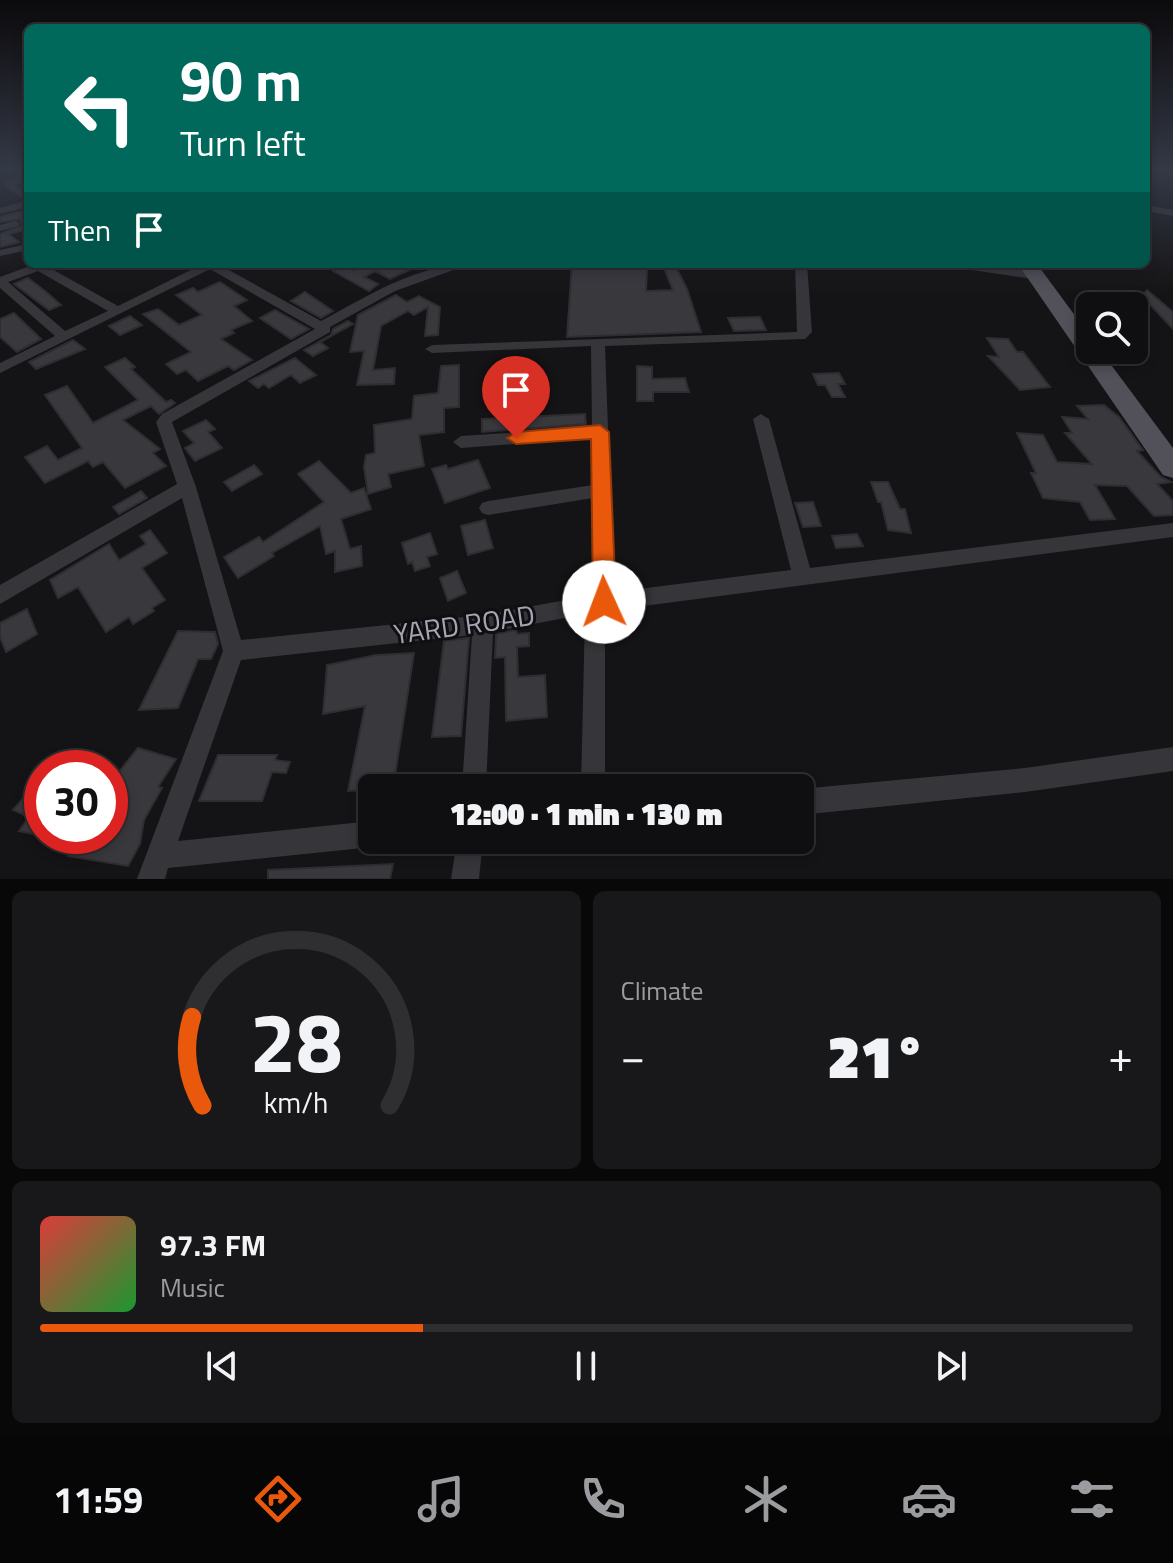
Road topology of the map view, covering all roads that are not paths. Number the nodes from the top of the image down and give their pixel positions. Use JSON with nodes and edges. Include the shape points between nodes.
{"nodes":[{"id":1,"x":15,"y":224,"type":"dead end"},
{"id":2,"x":0,"y":228,"type":"edge"},
{"id":3,"x":24,"y":249,"type":"edge"},
{"id":4,"x":0,"y":253,"type":"edge"},
{"id":5,"x":25,"y":268,"type":"edge"},
{"id":6,"x":43,"y":268,"type":"edge"},
{"id":7,"x":204,"y":268,"type":"edge"},
{"id":8,"x":219,"y":268,"type":"edge"},
{"id":9,"x":452,"y":268,"type":"edge"},
{"id":10,"x":801,"y":268,"type":"edge"},
{"id":11,"x":1031,"y":269,"type":"edge"},
{"id":12,"x":0,"y":282,"type":"edge"},
{"id":13,"x":118,"y":311,"type":"junction"},
{"id":14,"x":324,"y":325,"type":"junction"},
{"id":15,"x":64,"y":337,"type":"junction"},
{"id":16,"x":595,"y":342,"type":"junction"},
{"id":17,"x":432,"y":349,"type":"dead end"},
{"id":18,"x":0,"y":369,"type":"edge"},
{"id":19,"x":761,"y":419,"type":"dead end"},
{"id":20,"x":600,"y":432,"type":"junction"},
{"id":21,"x":461,"y":442,"type":"dead end"},
{"id":22,"x":1173,"y":468,"type":"edge"},
{"id":23,"x":187,"y":487,"type":"junction"},
{"id":24,"x":602,"y":490,"type":"junction"},
{"id":25,"x":488,"y":508,"type":"dead end"},
{"id":26,"x":1173,"y":530,"type":"edge"},
{"id":27,"x":803,"y":577,"type":"junction"},
{"id":28,"x":0,"y":595,"type":"edge"},
{"id":29,"x":600,"y":603,"type":"junction"},
{"id":30,"x":483,"y":624,"type":"junction"},
{"id":31,"x":234,"y":651,"type":"junction"},
{"id":32,"x":1173,"y":759,"type":"edge"},
{"id":33,"x":475,"y":774,"type":"edge"},
{"id":34,"x":594,"y":774,"type":"edge"},
{"id":35,"x":814,"y":801,"type":"edge"},
{"id":36,"x":358,"y":836,"type":"edge"},
{"id":37,"x":468,"y":854,"type":"edge"},
{"id":38,"x":156,"y":868,"type":"edge"},
{"id":39,"x":465,"y":879,"type":"edge"}],
"edges":[{"from":1,"to":2,"type":"street"},
{"from":3,"to":4,"type":"street"},
{"from":5,"to":12,"type":"street"},
{"from":6,"to":13,"type":"street"},
{"from":7,"to":13,"type":"street"},
{"from":8,"to":14,"type":"street"},
{"from":9,"to":14,"type":"street","via":[[391,288]]},
{"from":10,"to":16,"type":"street","via":[[805,332],[800,336]]},
{"from":11,"to":22,"type":"main road"},
{"from":12,"to":15,"type":"street"},
{"from":13,"to":15,"type":"street"},
{"from":14,"to":23,"type":"street","via":[[324,331],[165,420]]},
{"from":15,"to":18,"type":"street"},
{"from":16,"to":17,"type":"street"},
{"from":16,"to":20,"type":"street"},
{"from":19,"to":27,"type":"street"},
{"from":20,"to":21,"type":"street"},
{"from":20,"to":24,"type":"street"},
{"from":23,"to":28,"type":"street"},
{"from":23,"to":31,"type":"street"},
{"from":24,"to":25,"type":"street"},
{"from":24,"to":29,"type":"street"},
{"from":26,"to":27,"type":"street","name":"YARD ROAD"},
{"from":27,"to":29,"type":"street","name":"YARD ROAD"},
{"from":29,"to":30,"type":"street","name":"YARD ROAD"},
{"from":29,"to":34,"type":"street"},
{"from":30,"to":31,"type":"street","name":"YARD ROAD"},
{"from":30,"to":33,"type":"street"},
{"from":31,"to":38,"type":"street"},
{"from":32,"to":35,"type":"street"},
{"from":36,"to":38,"type":"street"},
{"from":37,"to":39,"type":"street"}]}
